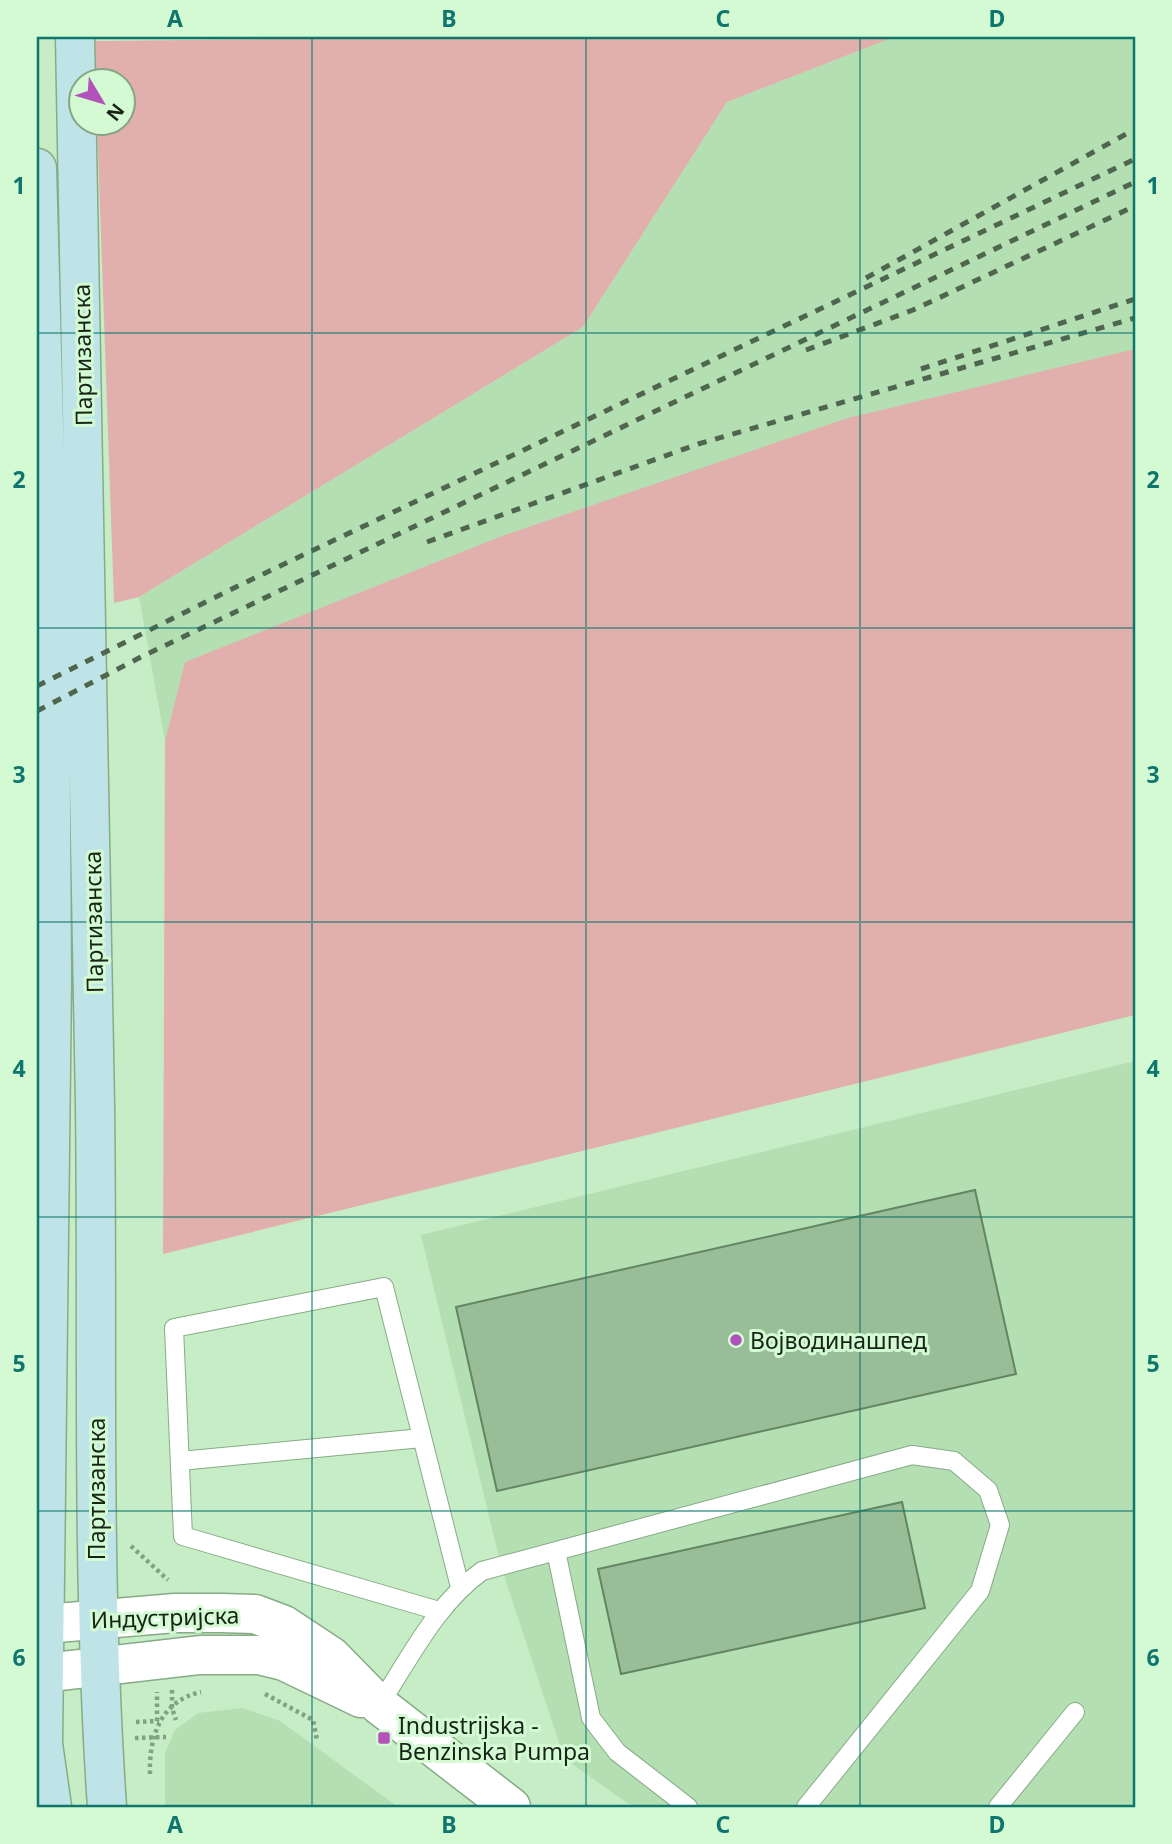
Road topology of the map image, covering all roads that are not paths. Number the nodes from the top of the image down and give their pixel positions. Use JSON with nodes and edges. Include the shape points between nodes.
{"nodes":[{"id":1,"x":75,"y":37,"type":"edge"},
{"id":2,"x":37,"y":169,"type":"edge"},
{"id":3,"x":422,"y":1438,"type":"junction"},
{"id":4,"x":180,"y":1461,"type":"junction"},
{"id":5,"x":556,"y":1551,"type":"junction"},
{"id":6,"x":460,"y":1587,"type":"junction"},
{"id":7,"x":439,"y":1612,"type":"junction"},
{"id":8,"x":98,"y":1620,"type":"junction"},
{"id":9,"x":41,"y":1624,"type":"edge"},
{"id":10,"x":99,"y":1667,"type":"junction"},
{"id":11,"x":40,"y":1669,"type":"edge"},
{"id":12,"x":379,"y":1705,"type":"junction"},
{"id":13,"x":1075,"y":1712,"type":"dead end"},
{"id":14,"x":52,"y":1807,"type":"edge"},
{"id":15,"x":107,"y":1807,"type":"edge"},
{"id":16,"x":511,"y":1807,"type":"edge"},
{"id":17,"x":688,"y":1807,"type":"edge"},
{"id":18,"x":806,"y":1807,"type":"edge"},
{"id":19,"x":998,"y":1807,"type":"edge"}],
"edges":[{"from":1,"to":8,"type":"main road","name":"Партизанска","via":[[92,771]]},
{"from":2,"to":9,"type":"main road","name":"Партизанска","via":[[50,643],[52,980]]},
{"from":3,"to":4,"type":"lane"},
{"from":3,"to":4,"type":"lane","via":[[384,1287],[174,1328]]},
{"from":3,"to":6,"type":"lane"},
{"from":4,"to":7,"type":"lane","via":[[183,1536]]},
{"from":5,"to":6,"type":"lane","via":[[482,1571]]},
{"from":5,"to":17,"type":"lane","via":[[591,1718],[617,1752]]},
{"from":5,"to":18,"type":"lane","via":[[912,1455],[954,1461],[988,1490],[1000,1525],[980,1591]]},
{"from":6,"to":7,"type":"lane"},
{"from":7,"to":12,"type":"lane"},
{"from":8,"to":9,"type":"street","name":"Индустријска"},
{"from":8,"to":10,"type":"main road","name":"Партизанска"},
{"from":8,"to":12,"type":"street","name":"Индустријска","via":[[175,1613],[255,1614],[309,1639]]},
{"from":9,"to":11,"type":"main road","name":"Партизанска"},
{"from":10,"to":11,"type":"street","name":"Индустријска"},
{"from":10,"to":12,"type":"street","name":"Индустријска","via":[[258,1655],[284,1661]]},
{"from":10,"to":15,"type":"main road","name":"Партизанска"},
{"from":11,"to":14,"type":"main road","name":"Партизанска","via":[[43,1744]]},
{"from":12,"to":16,"type":"street","name":"Индустријска"},
{"from":13,"to":19,"type":"lane"}]}
